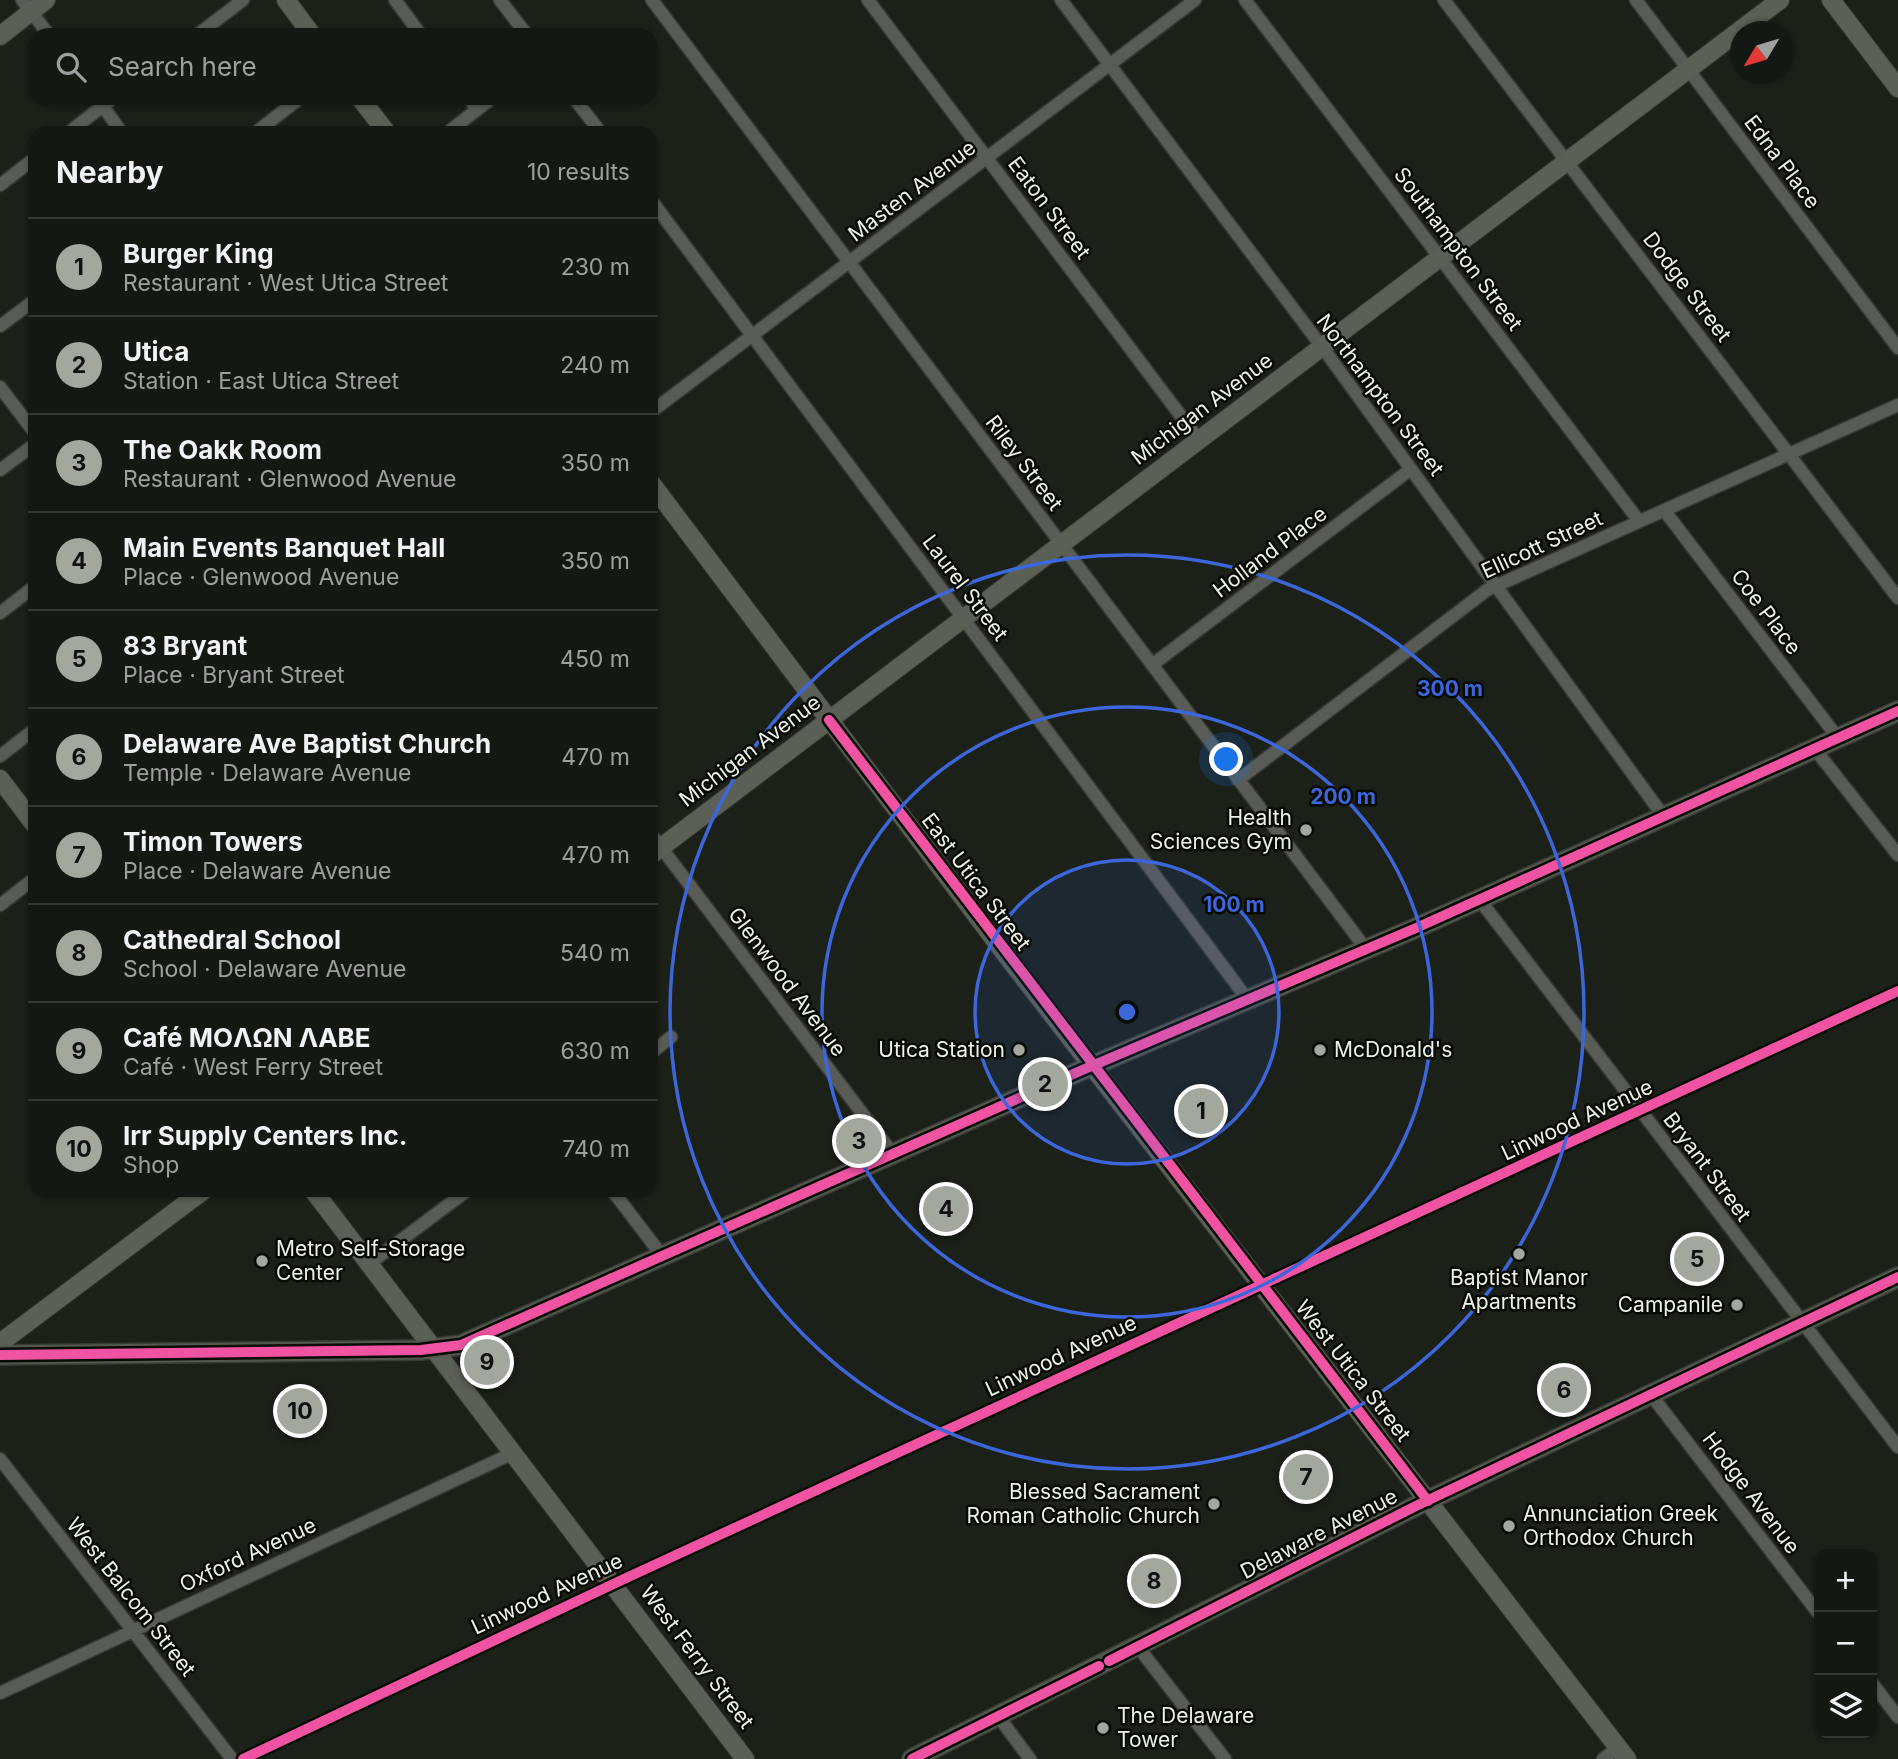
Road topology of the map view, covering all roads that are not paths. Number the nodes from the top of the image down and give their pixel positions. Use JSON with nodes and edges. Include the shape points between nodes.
{"nodes":[{"id":1,"x":46,"y":0,"type":"edge"},
{"id":2,"x":243,"y":0,"type":"edge"},
{"id":3,"x":286,"y":0,"type":"edge"},
{"id":4,"x":395,"y":0,"type":"edge"},
{"id":5,"x":500,"y":0,"type":"edge"},
{"id":6,"x":652,"y":0,"type":"edge"},
{"id":7,"x":868,"y":0,"type":"edge"},
{"id":8,"x":1060,"y":0,"type":"edge"},
{"id":9,"x":1195,"y":0,"type":"edge"},
{"id":10,"x":1245,"y":0,"type":"edge"},
{"id":11,"x":1444,"y":0,"type":"edge"},
{"id":12,"x":1636,"y":0,"type":"edge"},
{"id":13,"x":1780,"y":0,"type":"edge"},
{"id":14,"x":1831,"y":0,"type":"edge"},
{"id":15,"x":26,"y":6,"type":"edge"},
{"id":16,"x":43,"y":28,"type":"edge"},
{"id":17,"x":206,"y":28,"type":"edge"},
{"id":18,"x":307,"y":28,"type":"edge"},
{"id":19,"x":416,"y":28,"type":"edge"},
{"id":20,"x":522,"y":28,"type":"edge"},
{"id":21,"x":0,"y":36,"type":"edge"},
{"id":22,"x":1109,"y":65,"type":"junction"},
{"id":23,"x":1688,"y":70,"type":"junction"},
{"id":24,"x":1898,"y":88,"type":"edge"},
{"id":25,"x":100,"y":105,"type":"edge"},
{"id":26,"x":106,"y":105,"type":"edge"},
{"id":27,"x":291,"y":105,"type":"edge"},
{"id":28,"x":365,"y":105,"type":"edge"},
{"id":29,"x":474,"y":105,"type":"edge"},
{"id":30,"x":483,"y":105,"type":"edge"},
{"id":31,"x":579,"y":105,"type":"edge"},
{"id":32,"x":477,"y":110,"type":"junction"},
{"id":33,"x":76,"y":126,"type":"edge"},
{"id":34,"x":118,"y":126,"type":"edge"},
{"id":35,"x":264,"y":126,"type":"edge"},
{"id":36,"x":382,"y":126,"type":"edge"},
{"id":37,"x":456,"y":126,"type":"edge"},
{"id":38,"x":596,"y":126,"type":"edge"},
{"id":39,"x":987,"y":158,"type":"junction"},
{"id":40,"x":1567,"y":161,"type":"junction"},
{"id":41,"x":28,"y":163,"type":"edge"},
{"id":42,"x":0,"y":185,"type":"edge"},
{"id":43,"x":658,"y":209,"type":"edge"},
{"id":44,"x":1441,"y":257,"type":"junction"},
{"id":45,"x":849,"y":264,"type":"junction"},
{"id":46,"x":28,"y":305,"type":"edge"},
{"id":47,"x":0,"y":326,"type":"edge"},
{"id":48,"x":753,"y":335,"type":"junction"},
{"id":49,"x":1322,"y":347,"type":"junction"},
{"id":50,"x":1898,"y":348,"type":"edge"},
{"id":51,"x":0,"y":387,"type":"edge"},
{"id":52,"x":1898,"y":405,"type":"edge"},
{"id":53,"x":658,"y":407,"type":"edge"},
{"id":54,"x":28,"y":424,"type":"edge"},
{"id":55,"x":1199,"y":440,"type":"junction"},
{"id":56,"x":28,"y":449,"type":"edge"},
{"id":57,"x":1787,"y":455,"type":"junction"},
{"id":58,"x":1411,"y":469,"type":"junction"},
{"id":59,"x":0,"y":470,"type":"edge"},
{"id":60,"x":658,"y":491,"type":"edge"},
{"id":61,"x":1664,"y":510,"type":"junction"},
{"id":62,"x":1639,"y":521,"type":"junction"},
{"id":63,"x":1061,"y":545,"type":"junction"},
{"id":64,"x":1497,"y":585,"type":"junction"},
{"id":65,"x":28,"y":591,"type":"edge"},
{"id":66,"x":1898,"y":598,"type":"edge"},
{"id":67,"x":0,"y":613,"type":"edge"},
{"id":68,"x":964,"y":618,"type":"junction"},
{"id":69,"x":1152,"y":665,"type":"junction"},
{"id":70,"x":1898,"y":711,"type":"edge"},
{"id":71,"x":829,"y":720,"type":"junction"},
{"id":72,"x":28,"y":734,"type":"edge"},
{"id":73,"x":1838,"y":738,"type":"junction"},
{"id":74,"x":1814,"y":748,"type":"junction"},
{"id":75,"x":0,"y":756,"type":"edge"},
{"id":76,"x":0,"y":779,"type":"edge"},
{"id":77,"x":1238,"y":780,"type":"junction"},
{"id":78,"x":28,"y":816,"type":"edge"},
{"id":79,"x":1664,"y":817,"type":"junction"},
{"id":80,"x":658,"y":842,"type":"edge"},
{"id":81,"x":658,"y":850,"type":"edge"},
{"id":82,"x":1898,"y":855,"type":"edge"},
{"id":83,"x":28,"y":883,"type":"edge"},
{"id":84,"x":1479,"y":899,"type":"junction"},
{"id":85,"x":0,"y":905,"type":"edge"},
{"id":86,"x":1366,"y":949,"type":"junction"},
{"id":87,"x":1898,"y":991,"type":"edge"},
{"id":88,"x":1248,"y":1000,"type":"junction"},
{"id":89,"x":671,"y":1037,"type":"dead end"},
{"id":90,"x":658,"y":1047,"type":"edge"},
{"id":91,"x":1092,"y":1066,"type":"junction"},
{"id":92,"x":1641,"y":1112,"type":"junction"},
{"id":93,"x":893,"y":1154,"type":"junction"},
{"id":94,"x":195,"y":1197,"type":"edge"},
{"id":95,"x":318,"y":1197,"type":"edge"},
{"id":96,"x":459,"y":1197,"type":"edge"},
{"id":97,"x":617,"y":1197,"type":"edge"},
{"id":98,"x":663,"y":1257,"type":"junction"},
{"id":99,"x":369,"y":1264,"type":"junction"},
{"id":100,"x":1898,"y":1278,"type":"edge"},
{"id":101,"x":1262,"y":1284,"type":"junction"},
{"id":102,"x":1803,"y":1323,"type":"junction"},
{"id":103,"x":0,"y":1343,"type":"edge"},
{"id":104,"x":434,"y":1349,"type":"junction"},
{"id":105,"x":0,"y":1355,"type":"edge"},
{"id":106,"x":1652,"y":1395,"type":"junction"},
{"id":107,"x":1898,"y":1447,"type":"edge"},
{"id":108,"x":513,"y":1453,"type":"junction"},
{"id":109,"x":0,"y":1459,"type":"edge"},
{"id":110,"x":1428,"y":1500,"type":"junction"},
{"id":111,"x":613,"y":1585,"type":"junction"},
{"id":112,"x":1817,"y":1612,"type":"edge"},
{"id":113,"x":133,"y":1631,"type":"junction"},
{"id":114,"x":1138,"y":1647,"type":"junction"},
{"id":115,"x":1877,"y":1690,"type":"edge"},
{"id":116,"x":0,"y":1693,"type":"edge"},
{"id":117,"x":998,"y":1716,"type":"junction"},
{"id":118,"x":1898,"y":1717,"type":"edge"},
{"id":119,"x":1623,"y":1753,"type":"edge"},
{"id":120,"x":232,"y":1759,"type":"edge"},
{"id":121,"x":243,"y":1759,"type":"edge"},
{"id":122,"x":745,"y":1759,"type":"edge"},
{"id":123,"x":912,"y":1759,"type":"edge"},
{"id":124,"x":1030,"y":1759,"type":"edge"},
{"id":125,"x":1225,"y":1759,"type":"edge"},
{"id":126,"x":1603,"y":1759,"type":"edge"}],
"edges":[{"from":1,"to":15,"type":"street"},
{"from":2,"to":17,"type":"street"},
{"from":3,"to":18,"type":"street"},
{"from":4,"to":19,"type":"street"},
{"from":5,"to":20,"type":"street"},
{"from":6,"to":45,"type":"street","name":"Riley Street"},
{"from":7,"to":39,"type":"street","name":"Eaton Street"},
{"from":8,"to":22,"type":"street","name":"Northampton Street"},
{"from":9,"to":22,"type":"street","name":"Masten Avenue"},
{"from":10,"to":44,"type":"street","name":"Southampton Street"},
{"from":11,"to":40,"type":"street","name":"Dodge Street"},
{"from":12,"to":23,"type":"street","name":"Edna Place"},
{"from":13,"to":23,"type":"street","name":"Michigan Avenue"},
{"from":14,"to":24,"type":"street"},
{"from":15,"to":16,"type":"street"},
{"from":15,"to":21,"type":"street"},
{"from":22,"to":39,"type":"street","name":"Masten Avenue"},
{"from":22,"to":49,"type":"street","name":"Northampton Street"},
{"from":23,"to":40,"type":"street","name":"Michigan Avenue"},
{"from":23,"to":50,"type":"street","name":"Edna Place"},
{"from":25,"to":33,"type":"street"},
{"from":26,"to":34,"type":"street"},
{"from":27,"to":35,"type":"street"},
{"from":28,"to":36,"type":"street"},
{"from":29,"to":32,"type":"street"},
{"from":30,"to":32,"type":"street"},
{"from":31,"to":38,"type":"street"},
{"from":32,"to":37,"type":"street"},
{"from":39,"to":45,"type":"street","name":"Masten Avenue"},
{"from":39,"to":55,"type":"street","name":"Eaton Street"},
{"from":40,"to":44,"type":"street","name":"Michigan Avenue"},
{"from":40,"to":57,"type":"street","name":"Dodge Street"},
{"from":41,"to":42,"type":"street"},
{"from":43,"to":48,"type":"street","name":"Laurel Street"},
{"from":44,"to":49,"type":"street","name":"Michigan Avenue"},
{"from":44,"to":62,"type":"street","name":"Southampton Street"},
{"from":45,"to":48,"type":"street","name":"Masten Avenue"},
{"from":45,"to":63,"type":"street","name":"Riley Street"},
{"from":46,"to":47,"type":"street"},
{"from":48,"to":53,"type":"street","name":"Masten Avenue"},
{"from":48,"to":68,"type":"street","name":"Laurel Street"},
{"from":49,"to":55,"type":"street","name":"Michigan Avenue"},
{"from":49,"to":58,"type":"street","name":"Northampton Street"},
{"from":51,"to":54,"type":"street"},
{"from":52,"to":57,"type":"street","name":"Ellicott Street"},
{"from":55,"to":63,"type":"street","name":"Michigan Avenue"},
{"from":56,"to":59,"type":"street"},
{"from":57,"to":61,"type":"street","name":"Ellicott Street"},
{"from":57,"to":66,"type":"street","name":"Dodge Street"},
{"from":58,"to":64,"type":"street","name":"Northampton Street"},
{"from":58,"to":69,"type":"street","name":"Holland Place"},
{"from":60,"to":71,"type":"street","name":"East Utica Street"},
{"from":61,"to":62,"type":"street","name":"Ellicott Street"},
{"from":61,"to":73,"type":"street","name":"Coe Place"},
{"from":62,"to":64,"type":"street","name":"Ellicott Street"},
{"from":63,"to":68,"type":"street","name":"Michigan Avenue"},
{"from":63,"to":69,"type":"street","name":"Riley Street"},
{"from":64,"to":77,"type":"street","name":"Ellicott Street"},
{"from":64,"to":79,"type":"street","name":"Northampton Street"},
{"from":65,"to":67,"type":"street"},
{"from":68,"to":71,"type":"street","name":"Michigan Avenue"},
{"from":68,"to":88,"type":"street","name":"Laurel Street"},
{"from":69,"to":77,"type":"street","name":"Riley Street"},
{"from":70,"to":73,"type":"main road"},
{"from":71,"to":80,"type":"street","name":"Michigan Avenue"},
{"from":71,"to":91,"type":"street","name":"East Utica Street"},
{"from":72,"to":75,"type":"street"},
{"from":73,"to":74,"type":"main road"},
{"from":74,"to":79,"type":"main road"},
{"from":74,"to":82,"type":"street"},
{"from":76,"to":78,"type":"street"},
{"from":77,"to":86,"type":"street","name":"Riley Street"},
{"from":79,"to":84,"type":"main road"},
{"from":81,"to":93,"type":"street","name":"Glenwood Avenue"},
{"from":83,"to":85,"type":"street"},
{"from":84,"to":86,"type":"main road"},
{"from":84,"to":92,"type":"street","name":"Bryant Street"},
{"from":86,"to":88,"type":"main road"},
{"from":87,"to":92,"type":"street","name":"Linwood Avenue"},
{"from":88,"to":91,"type":"main road"},
{"from":89,"to":90,"type":"street"},
{"from":91,"to":93,"type":"main road"},
{"from":91,"to":101,"type":"street","name":"West Utica Street"},
{"from":92,"to":101,"type":"street","name":"Linwood Avenue"},
{"from":92,"to":102,"type":"street","name":"Bryant Street"},
{"from":93,"to":98,"type":"main road"},
{"from":94,"to":103,"type":"street"},
{"from":95,"to":99,"type":"street","name":"West Ferry Street"},
{"from":96,"to":99,"type":"street"},
{"from":97,"to":98,"type":"street"},
{"from":98,"to":104,"type":"main road","via":[[484,1336]]},
{"from":99,"to":104,"type":"street","name":"West Ferry Street"},
{"from":100,"to":102,"type":"main road","name":"Delaware Avenue"},
{"from":101,"to":110,"type":"street","name":"West Utica Street"},
{"from":101,"to":111,"type":"street","name":"Linwood Avenue"},
{"from":102,"to":106,"type":"main road","name":"Delaware Avenue"},
{"from":102,"to":107,"type":"street","name":"Bryant Street"},
{"from":104,"to":105,"type":"main road"},
{"from":104,"to":108,"type":"street","name":"West Ferry Street"},
{"from":106,"to":110,"type":"main road","name":"Delaware Avenue"},
{"from":106,"to":112,"type":"street","name":"Hodge Avenue"},
{"from":108,"to":111,"type":"street","name":"West Ferry Street"},
{"from":108,"to":113,"type":"street","name":"Oxford Avenue"},
{"from":109,"to":113,"type":"street","name":"West Balcom Street"},
{"from":110,"to":114,"type":"main road","name":"Delaware Avenue"},
{"from":110,"to":119,"type":"street","name":"West Utica Street"},
{"from":111,"to":121,"type":"street","name":"Linwood Avenue"},
{"from":111,"to":122,"type":"street","name":"West Ferry Street"},
{"from":113,"to":116,"type":"street","name":"Oxford Avenue"},
{"from":113,"to":120,"type":"street","name":"West Balcom Street"},
{"from":114,"to":117,"type":"main road","name":"Delaware Avenue"},
{"from":114,"to":125,"type":"street"},
{"from":115,"to":118,"type":"street"},
{"from":117,"to":123,"type":"main road","name":"Delaware Avenue"},
{"from":117,"to":124,"type":"street"},
{"from":119,"to":126,"type":"street"}]}
